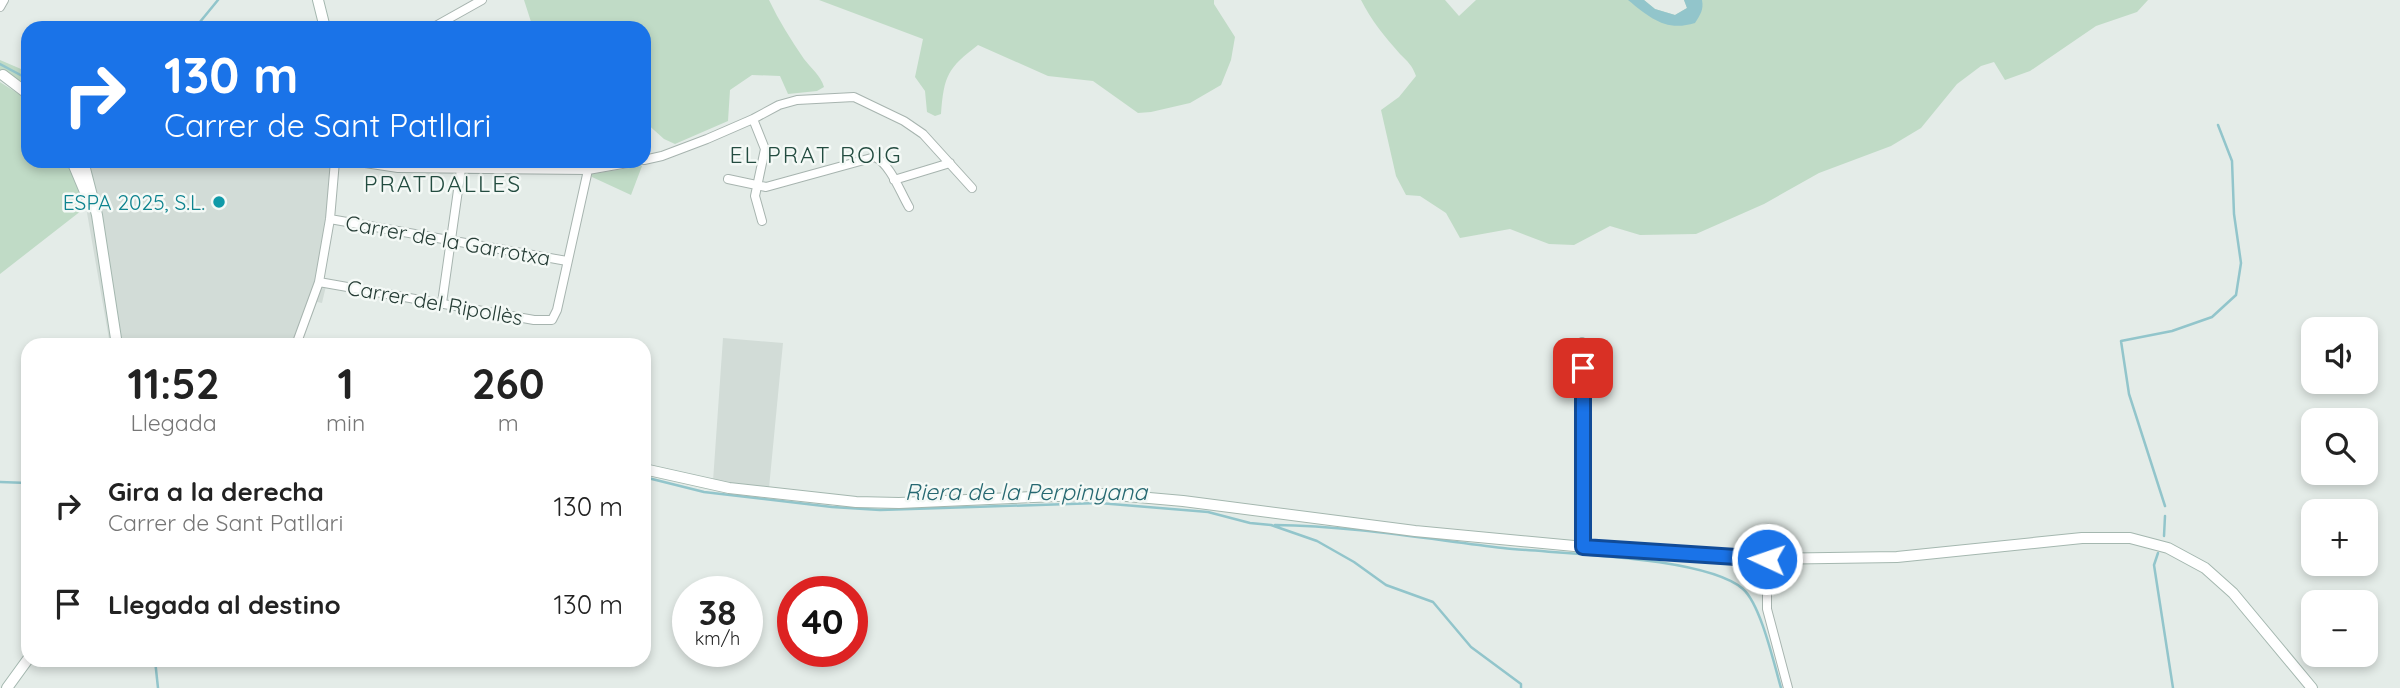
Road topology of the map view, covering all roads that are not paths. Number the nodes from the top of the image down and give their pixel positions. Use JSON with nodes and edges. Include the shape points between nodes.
{"nodes":[{"id":1,"x":4,"y":0,"type":"edge"},
{"id":2,"x":318,"y":0,"type":"edge"},
{"id":3,"x":482,"y":0,"type":"edge"},
{"id":4,"x":0,"y":7,"type":"edge"},
{"id":5,"x":322,"y":21,"type":"edge"},
{"id":6,"x":444,"y":21,"type":"edge"},
{"id":7,"x":2,"y":74,"type":"edge"},
{"id":8,"x":21,"y":80,"type":"edge"},
{"id":9,"x":21,"y":89,"type":"edge"},
{"id":10,"x":753,"y":119,"type":"junction"},
{"id":11,"x":651,"y":158,"type":"edge"},
{"id":12,"x":950,"y":163,"type":"junction"},
{"id":13,"x":79,"y":168,"type":"edge"},
{"id":14,"x":87,"y":168,"type":"edge"},
{"id":15,"x":334,"y":168,"type":"edge"},
{"id":16,"x":430,"y":168,"type":"edge"},
{"id":17,"x":599,"y":168,"type":"edge"},
{"id":18,"x":461,"y":169,"type":"junction"},
{"id":19,"x":588,"y":170,"type":"junction"},
{"id":20,"x":728,"y":179,"type":"dead end"},
{"id":21,"x":894,"y":180,"type":"junction"},
{"id":22,"x":758,"y":184,"type":"junction"},
{"id":23,"x":972,"y":188,"type":"dead end"},
{"id":24,"x":909,"y":207,"type":"dead end"},
{"id":25,"x":330,"y":219,"type":"junction"},
{"id":26,"x":762,"y":221,"type":"dead end"},
{"id":27,"x":99,"y":238,"type":"junction"},
{"id":28,"x":452,"y":241,"type":"junction"},
{"id":29,"x":567,"y":261,"type":"junction"},
{"id":30,"x":319,"y":282,"type":"junction"},
{"id":31,"x":442,"y":303,"type":"junction"},
{"id":32,"x":116,"y":338,"type":"edge"},
{"id":33,"x":299,"y":338,"type":"edge"},
{"id":34,"x":1583,"y":342,"type":"dead end"},
{"id":35,"x":651,"y":471,"type":"edge"},
{"id":36,"x":1583,"y":547,"type":"junction"},
{"id":37,"x":1767,"y":559,"type":"junction"},
{"id":38,"x":22,"y":667,"type":"edge"},
{"id":39,"x":8,"y":688,"type":"edge"},
{"id":40,"x":1788,"y":688,"type":"edge"},
{"id":41,"x":2312,"y":688,"type":"edge"}],
"edges":[{"from":1,"to":4,"type":"street"},
{"from":2,"to":5,"type":"street"},
{"from":3,"to":6,"type":"street"},
{"from":7,"to":8,"type":"street"},
{"from":7,"to":9,"type":"street"},
{"from":10,"to":11,"type":"street"},
{"from":10,"to":12,"type":"street","via":[[797,100],[854,97],[912,126]]},
{"from":10,"to":22,"type":"street","via":[[765,149]]},
{"from":12,"to":21,"type":"street"},
{"from":12,"to":23,"type":"street"},
{"from":13,"to":27,"type":"street"},
{"from":14,"to":27,"type":"street"},
{"from":15,"to":25,"type":"street"},
{"from":16,"to":18,"type":"street"},
{"from":17,"to":19,"type":"street"},
{"from":18,"to":19,"type":"street"},
{"from":18,"to":28,"type":"street"},
{"from":19,"to":29,"type":"street"},
{"from":20,"to":22,"type":"street"},
{"from":21,"to":22,"type":"street","via":[[875,157],[766,187]]},
{"from":21,"to":24,"type":"street"},
{"from":22,"to":26,"type":"street","via":[[755,196]]},
{"from":25,"to":28,"type":"street","name":"Carrer de la Garrotxa"},
{"from":25,"to":30,"type":"street"},
{"from":27,"to":32,"type":"street"},
{"from":28,"to":29,"type":"street","name":"Carrer de la Garrotxa"},
{"from":28,"to":31,"type":"street"},
{"from":29,"to":31,"type":"street","name":"Carrer del Ripollès","via":[[552,320]]},
{"from":30,"to":31,"type":"street","name":"Carrer del Ripollès"},
{"from":30,"to":33,"type":"street"},
{"from":34,"to":36,"type":"street"},
{"from":35,"to":36,"type":"street","via":[[729,488],[856,502],[1104,494]]},
{"from":36,"to":37,"type":"street"},
{"from":37,"to":40,"type":"street","via":[[1768,617]]},
{"from":37,"to":41,"type":"street","via":[[1896,557],[2082,538],[2145,541],[2189,557],[2220,579]]},
{"from":38,"to":39,"type":"street"}]}
